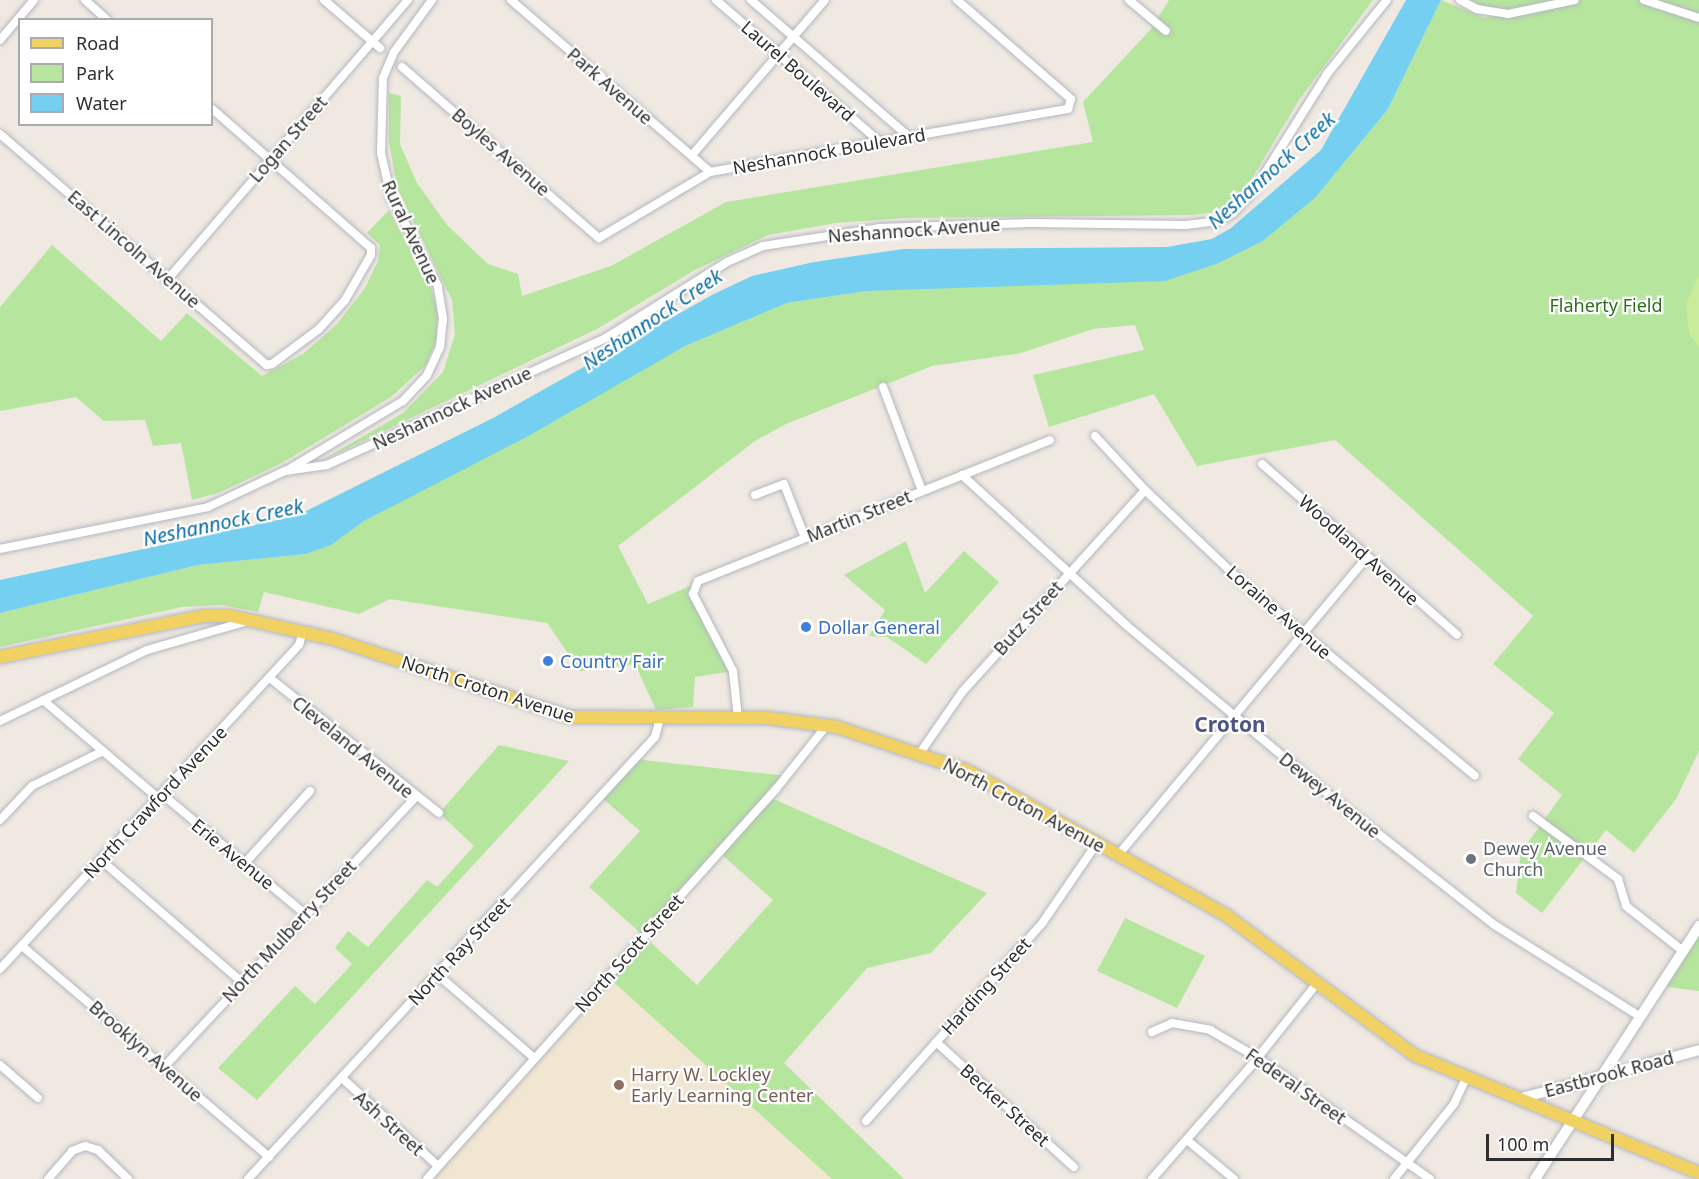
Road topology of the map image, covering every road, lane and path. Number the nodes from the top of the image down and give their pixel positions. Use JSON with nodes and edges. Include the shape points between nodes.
{"nodes":[{"id":1,"x":34,"y":0,"type":"edge"},
{"id":2,"x":85,"y":0,"type":"edge"},
{"id":3,"x":324,"y":0,"type":"edge"},
{"id":4,"x":408,"y":0,"type":"edge"},
{"id":5,"x":432,"y":0,"type":"edge"},
{"id":6,"x":511,"y":0,"type":"edge"},
{"id":7,"x":716,"y":0,"type":"edge"},
{"id":8,"x":751,"y":0,"type":"edge"},
{"id":9,"x":825,"y":0,"type":"edge"},
{"id":10,"x":957,"y":0,"type":"edge"},
{"id":11,"x":1130,"y":0,"type":"edge"},
{"id":12,"x":1387,"y":0,"type":"edge"},
{"id":13,"x":1460,"y":0,"type":"edge"},
{"id":14,"x":1575,"y":0,"type":"edge"},
{"id":15,"x":1644,"y":0,"type":"edge"},
{"id":16,"x":19,"y":18,"type":"edge"},
{"id":17,"x":105,"y":18,"type":"edge"},
{"id":18,"x":1699,"y":18,"type":"edge"},
{"id":19,"x":18,"y":19,"type":"edge"},
{"id":20,"x":1166,"y":31,"type":"dead end"},
{"id":21,"x":793,"y":37,"type":"junction"},
{"id":22,"x":0,"y":40,"type":"edge"},
{"id":23,"x":372,"y":41,"type":"junction"},
{"id":24,"x":380,"y":48,"type":"dead end"},
{"id":25,"x":779,"y":54,"type":"junction"},
{"id":26,"x":402,"y":67,"type":"dead end"},
{"id":27,"x":213,"y":110,"type":"edge"},
{"id":28,"x":909,"y":137,"type":"junction"},
{"id":29,"x":2,"y":139,"type":"edge"},
{"id":30,"x":879,"y":142,"type":"junction"},
{"id":31,"x":692,"y":155,"type":"junction"},
{"id":32,"x":270,"y":160,"type":"junction"},
{"id":33,"x":710,"y":172,"type":"junction"},
{"id":34,"x":599,"y":238,"type":"joint"},
{"id":35,"x":168,"y":279,"type":"junction"},
{"id":36,"x":883,"y":387,"type":"dead end"},
{"id":37,"x":1095,"y":436,"type":"dead end"},
{"id":38,"x":1050,"y":440,"type":"dead end"},
{"id":39,"x":1262,"y":464,"type":"dead end"},
{"id":40,"x":285,"y":471,"type":"junction"},
{"id":41,"x":962,"y":475,"type":"junction"},
{"id":42,"x":1145,"y":490,"type":"junction"},
{"id":43,"x":922,"y":491,"type":"junction"},
{"id":44,"x":755,"y":495,"type":"dead end"},
{"id":45,"x":805,"y":538,"type":"junction"},
{"id":46,"x":0,"y":549,"type":"edge"},
{"id":47,"x":1367,"y":557,"type":"junction"},
{"id":48,"x":1069,"y":572,"type":"junction"},
{"id":49,"x":250,"y":621,"type":"junction"},
{"id":50,"x":303,"y":632,"type":"junction"},
{"id":51,"x":1302,"y":632,"type":"junction"},
{"id":52,"x":1457,"y":635,"type":"dead end"},
{"id":53,"x":0,"y":657,"type":"edge"},
{"id":54,"x":270,"y":678,"type":"junction"},
{"id":55,"x":43,"y":700,"type":"junction"},
{"id":56,"x":1231,"y":715,"type":"junction"},
{"id":57,"x":660,"y":718,"type":"junction"},
{"id":58,"x":738,"y":718,"type":"junction"},
{"id":59,"x":0,"y":722,"type":"edge"},
{"id":60,"x":827,"y":725,"type":"junction"},
{"id":61,"x":103,"y":751,"type":"junction"},
{"id":62,"x":920,"y":753,"type":"junction"},
{"id":63,"x":1475,"y":776,"type":"dead end"},
{"id":64,"x":310,"y":791,"type":"dead end"},
{"id":65,"x":160,"y":796,"type":"junction"},
{"id":66,"x":416,"y":797,"type":"junction"},
{"id":67,"x":439,"y":813,"type":"dead end"},
{"id":68,"x":1533,"y":816,"type":"dead end"},
{"id":69,"x":0,"y":820,"type":"edge"},
{"id":70,"x":1097,"y":843,"type":"junction"},
{"id":71,"x":1118,"y":855,"type":"junction"},
{"id":72,"x":101,"y":860,"type":"junction"},
{"id":73,"x":245,"y":863,"type":"junction"},
{"id":74,"x":305,"y":914,"type":"junction"},
{"id":75,"x":1699,"y":926,"type":"edge"},
{"id":76,"x":22,"y":946,"type":"junction"},
{"id":77,"x":1683,"y":951,"type":"junction"},
{"id":78,"x":0,"y":969,"type":"edge"},
{"id":79,"x":438,"y":975,"type":"junction"},
{"id":80,"x":242,"y":982,"type":"junction"},
{"id":81,"x":1318,"y":982,"type":"junction"},
{"id":82,"x":1639,"y":1016,"type":"junction"},
{"id":83,"x":1152,"y":1032,"type":"dead end"},
{"id":84,"x":936,"y":1042,"type":"junction"},
{"id":85,"x":1699,"y":1050,"type":"edge"},
{"id":86,"x":534,"y":1058,"type":"junction"},
{"id":87,"x":1258,"y":1058,"type":"junction"},
{"id":88,"x":0,"y":1065,"type":"edge"},
{"id":89,"x":164,"y":1066,"type":"junction"},
{"id":90,"x":1601,"y":1076,"type":"junction"},
{"id":91,"x":342,"y":1078,"type":"junction"},
{"id":92,"x":1466,"y":1078,"type":"junction"},
{"id":93,"x":38,"y":1098,"type":"dead end"},
{"id":94,"x":1518,"y":1099,"type":"junction"},
{"id":95,"x":866,"y":1121,"type":"dead end"},
{"id":96,"x":1572,"y":1121,"type":"junction"},
{"id":97,"x":1187,"y":1140,"type":"junction"},
{"id":98,"x":269,"y":1156,"type":"junction"},
{"id":99,"x":1407,"y":1163,"type":"junction"},
{"id":100,"x":438,"y":1167,"type":"junction"},
{"id":101,"x":1074,"y":1167,"type":"dead end"},
{"id":102,"x":1699,"y":1173,"type":"edge"},
{"id":103,"x":48,"y":1179,"type":"edge"},
{"id":104,"x":128,"y":1179,"type":"edge"},
{"id":105,"x":248,"y":1179,"type":"edge"},
{"id":106,"x":427,"y":1179,"type":"edge"},
{"id":107,"x":1152,"y":1179,"type":"edge"},
{"id":108,"x":1234,"y":1179,"type":"edge"},
{"id":109,"x":1394,"y":1179,"type":"edge"},
{"id":110,"x":1430,"y":1179,"type":"edge"},
{"id":111,"x":1535,"y":1179,"type":"edge"}],
"edges":[{"from":1,"to":16,"type":"street"},
{"from":2,"to":17,"type":"street"},
{"from":3,"to":23,"type":"street"},
{"from":4,"to":23,"type":"street","name":"Logan Street"},
{"from":5,"to":40,"type":"street","name":"Rural Avenue","via":[[394,52],[383,78],[381,153],[391,196],[438,286],[443,319],[440,347],[427,375],[403,401]]},
{"from":6,"to":31,"type":"street","name":"Park Avenue"},
{"from":7,"to":25,"type":"street","name":"Laurel Boulevard"},
{"from":8,"to":21,"type":"street","name":"Laurel Boulevard"},
{"from":9,"to":21,"type":"street"},
{"from":10,"to":28,"type":"street","name":"Neshannock Boulevard","via":[[1071,99],[1072,104],[1064,110]]},
{"from":11,"to":20,"type":"street"},
{"from":12,"to":40,"type":"street","name":"Neshannock Avenue","via":[[1328,74],[1255,189],[1226,217],[1186,225],[1030,223],[879,228],[763,246],[727,262],[595,344],[327,465]]},
{"from":13,"to":14,"type":"street","via":[[1477,9],[1524,13]]},
{"from":15,"to":18,"type":"street"},
{"from":19,"to":22,"type":"street"},
{"from":21,"to":25,"type":"street"},
{"from":21,"to":28,"type":"street","name":"Laurel Boulevard"},
{"from":23,"to":24,"type":"street"},
{"from":23,"to":32,"type":"street","name":"Logan Street"},
{"from":25,"to":30,"type":"street","name":"Laurel Boulevard"},
{"from":25,"to":31,"type":"street"},
{"from":26,"to":34,"type":"street","name":"Boyles Avenue"},
{"from":27,"to":32,"type":"street"},
{"from":28,"to":30,"type":"street","name":"Neshannock Boulevard"},
{"from":29,"to":35,"type":"street","name":"East Lincoln Avenue"},
{"from":30,"to":33,"type":"street","name":"Neshannock Boulevard"},
{"from":31,"to":33,"type":"street","name":"Park Avenue"},
{"from":32,"to":35,"type":"street","name":"Logan Street"},
{"from":32,"to":35,"type":"street","name":"East Lincoln Avenue","via":[[371,249],[345,300],[319,329],[281,360],[267,365]]},
{"from":33,"to":34,"type":"street","name":"Neshannock Boulevard"},
{"from":36,"to":43,"type":"street"},
{"from":37,"to":42,"type":"street","name":"Loraine Avenue"},
{"from":38,"to":41,"type":"street","name":"Martin Street"},
{"from":39,"to":47,"type":"street","name":"Woodland Avenue"},
{"from":40,"to":46,"type":"street","name":"Neshannock Avenue","via":[[208,507]]},
{"from":41,"to":43,"type":"street","name":"Martin Street"},
{"from":41,"to":48,"type":"street","name":"Dewey Avenue"},
{"from":42,"to":48,"type":"street","name":"Butz Street"},
{"from":42,"to":51,"type":"street","name":"Loraine Avenue","via":[[1244,584]]},
{"from":43,"to":45,"type":"street","name":"Martin Street"},
{"from":44,"to":45,"type":"street","via":[[784,484]]},
{"from":45,"to":58,"type":"street","name":"Martin Street","via":[[698,581],[693,589],[733,671]]},
{"from":47,"to":51,"type":"street"},
{"from":47,"to":52,"type":"street","name":"Woodland Avenue"},
{"from":48,"to":56,"type":"street","name":"Dewey Avenue"},
{"from":48,"to":62,"type":"street","name":"Butz Street","via":[[963,691]]},
{"from":49,"to":50,"type":"main road","name":"North Croton Avenue"},
{"from":49,"to":53,"type":"main road","name":"North Croton Avenue","via":[[203,616]]},
{"from":49,"to":55,"type":"street","via":[[147,650]]},
{"from":50,"to":54,"type":"street","name":"North Crawford Avenue","via":[[299,645]]},
{"from":50,"to":57,"type":"main road","name":"North Croton Avenue","via":[[354,645],[554,713],[587,719]]},
{"from":51,"to":56,"type":"street"},
{"from":51,"to":63,"type":"street","name":"Loraine Avenue"},
{"from":54,"to":65,"type":"street","name":"North Crawford Avenue"},
{"from":54,"to":66,"type":"street","name":"Cleveland Avenue"},
{"from":55,"to":59,"type":"street"},
{"from":55,"to":61,"type":"street","name":"Erie Avenue"},
{"from":56,"to":71,"type":"street"},
{"from":56,"to":82,"type":"street","name":"Dewey Avenue","via":[[1493,924]]},
{"from":57,"to":58,"type":"main road","name":"North Croton Avenue"},
{"from":57,"to":79,"type":"street","name":"North Ray Street","via":[[656,737]]},
{"from":58,"to":60,"type":"main road","name":"North Croton Avenue"},
{"from":60,"to":62,"type":"main road","name":"North Croton Avenue"},
{"from":60,"to":86,"type":"street","name":"North Scott Street","via":[[776,789]]},
{"from":61,"to":65,"type":"street","name":"Erie Avenue"},
{"from":61,"to":69,"type":"street","via":[[32,786]]},
{"from":62,"to":70,"type":"main road","name":"North Croton Avenue","via":[[975,775]]},
{"from":64,"to":73,"type":"street"},
{"from":65,"to":72,"type":"street","name":"North Crawford Avenue"},
{"from":65,"to":73,"type":"street","name":"Erie Avenue"},
{"from":66,"to":67,"type":"street","name":"Cleveland Avenue"},
{"from":66,"to":74,"type":"street","name":"North Mulberry Street"},
{"from":68,"to":77,"type":"street","via":[[1618,879],[1626,906]]},
{"from":70,"to":71,"type":"main road","name":"North Croton Avenue"},
{"from":70,"to":84,"type":"street","name":"Harding Street","via":[[1043,922]]},
{"from":71,"to":81,"type":"main road","name":"North Croton Avenue","via":[[1244,926]]},
{"from":72,"to":76,"type":"street","name":"North Crawford Avenue"},
{"from":72,"to":80,"type":"street"},
{"from":73,"to":74,"type":"street","name":"Erie Avenue"},
{"from":74,"to":80,"type":"street","name":"North Mulberry Street"},
{"from":75,"to":77,"type":"street"},
{"from":76,"to":78,"type":"street","name":"North Crawford Avenue"},
{"from":76,"to":89,"type":"street","name":"Brooklyn Avenue"},
{"from":77,"to":82,"type":"street"},
{"from":79,"to":86,"type":"street"},
{"from":79,"to":91,"type":"street","name":"North Ray Street"},
{"from":80,"to":89,"type":"street","name":"North Mulberry Street"},
{"from":81,"to":87,"type":"street"},
{"from":81,"to":92,"type":"main road","name":"North Croton Avenue","via":[[1414,1055]]},
{"from":82,"to":90,"type":"street"},
{"from":83,"to":87,"type":"street","name":"Federal Street","via":[[1172,1023],[1199,1026]]},
{"from":84,"to":95,"type":"street","name":"Harding Street"},
{"from":84,"to":101,"type":"street","name":"Becker Street"},
{"from":85,"to":90,"type":"street","name":"Eastbrook Road"},
{"from":86,"to":100,"type":"street","name":"North Scott Street"},
{"from":87,"to":97,"type":"street"},
{"from":87,"to":99,"type":"street","name":"Federal Street"},
{"from":88,"to":93,"type":"street"},
{"from":89,"to":98,"type":"street","name":"Brooklyn Avenue"},
{"from":90,"to":94,"type":"street","name":"Eastbrook Road"},
{"from":90,"to":96,"type":"street"},
{"from":91,"to":98,"type":"street","name":"North Ray Street"},
{"from":91,"to":100,"type":"street","name":"Ash Street"},
{"from":92,"to":94,"type":"main road","name":"North Croton Avenue"},
{"from":92,"to":99,"type":"street","via":[[1454,1104]]},
{"from":94,"to":96,"type":"main road","name":"North Croton Avenue"},
{"from":96,"to":102,"type":"main road","name":"North Croton Avenue"},
{"from":96,"to":111,"type":"street"},
{"from":97,"to":107,"type":"street"},
{"from":97,"to":108,"type":"street"},
{"from":98,"to":105,"type":"street","name":"North Ray Street"},
{"from":99,"to":109,"type":"street"},
{"from":99,"to":110,"type":"street","name":"Federal Street"},
{"from":100,"to":106,"type":"street","name":"North Scott Street"},
{"from":103,"to":104,"type":"street","via":[[78,1147],[96,1149]]}]}
